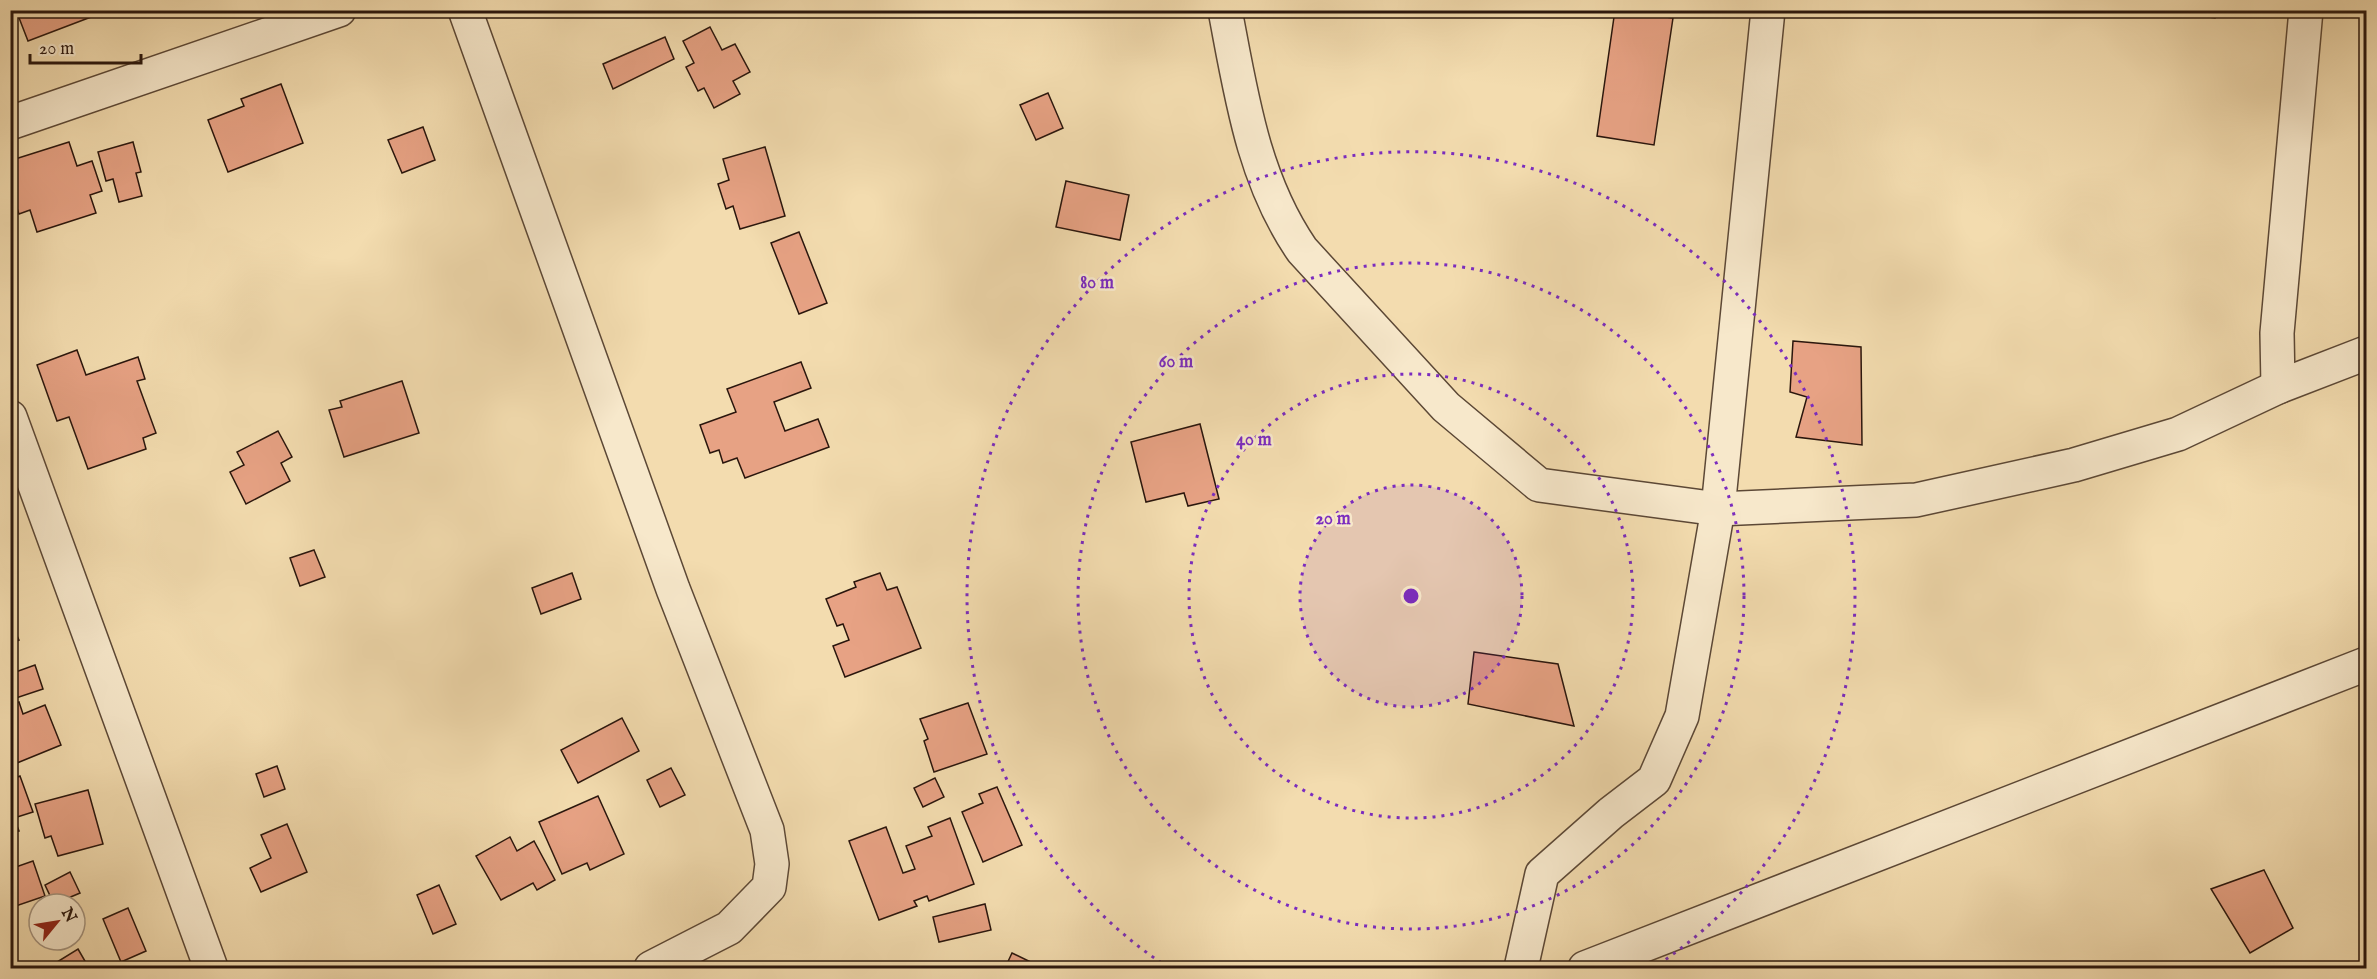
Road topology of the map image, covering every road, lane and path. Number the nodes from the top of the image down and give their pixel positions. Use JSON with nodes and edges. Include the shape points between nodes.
{"nodes":[{"id":1,"x":339,"y":10,"type":"edge"},
{"id":2,"x":465,"y":10,"type":"edge"},
{"id":3,"x":1225,"y":10,"type":"edge"},
{"id":4,"x":1768,"y":10,"type":"edge"},
{"id":5,"x":2306,"y":10,"type":"edge"},
{"id":6,"x":10,"y":123,"type":"edge"},
{"id":7,"x":2367,"y":353,"type":"edge"},
{"id":8,"x":2278,"y":387,"type":"junction"},
{"id":9,"x":10,"y":417,"type":"edge"},
{"id":10,"x":1718,"y":509,"type":"junction"},
{"id":11,"x":2367,"y":664,"type":"edge"},
{"id":12,"x":211,"y":969,"type":"edge"},
{"id":13,"x":651,"y":969,"type":"edge"},
{"id":14,"x":1521,"y":969,"type":"edge"},
{"id":15,"x":1585,"y":969,"type":"edge"}],
"edges":[{"from":1,"to":6,"type":"street"},
{"from":2,"to":13,"type":"street","via":[[669,578],[767,830],[772,864],[769,887],[729,928]]},
{"from":3,"to":10,"type":"street","via":[[1259,166],[1285,225],[1302,250],[1446,407],[1539,484]]},
{"from":4,"to":10,"type":"street"},
{"from":5,"to":8,"type":"street","via":[[2277,333]]},
{"from":7,"to":8,"type":"street"},
{"from":8,"to":10,"type":"street","via":[[2178,434],[2074,465],[1916,500]]},
{"from":9,"to":12,"type":"street"},
{"from":10,"to":14,"type":"street","via":[[1682,716],[1654,780],[1542,874]]},
{"from":11,"to":15,"type":"street"}]}
